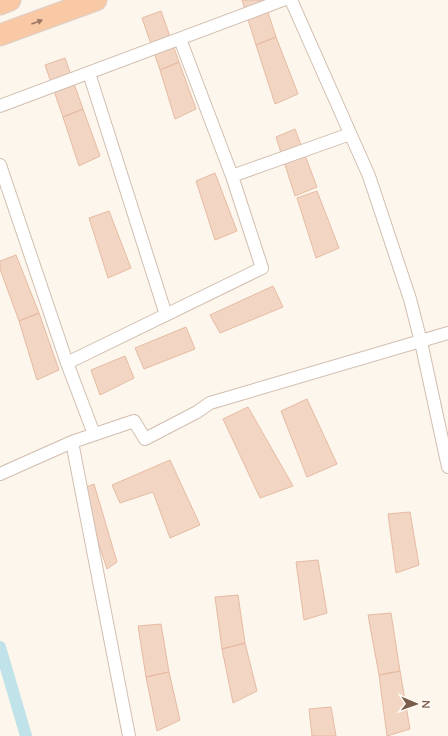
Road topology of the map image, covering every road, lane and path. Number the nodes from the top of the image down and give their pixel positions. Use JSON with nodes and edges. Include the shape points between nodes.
{"nodes":[{"id":1,"x":10,"y":0,"type":"edge"},
{"id":2,"x":96,"y":0,"type":"edge"},
{"id":3,"x":283,"y":0,"type":"edge"},
{"id":4,"x":291,"y":0,"type":"edge"},
{"id":5,"x":0,"y":4,"type":"edge"},
{"id":6,"x":0,"y":35,"type":"edge"},
{"id":7,"x":180,"y":38,"type":"junction"},
{"id":8,"x":89,"y":73,"type":"junction"},
{"id":9,"x":0,"y":106,"type":"edge"},
{"id":10,"x":350,"y":134,"type":"junction"},
{"id":11,"x":0,"y":165,"type":"edge"},
{"id":12,"x":232,"y":176,"type":"junction"},
{"id":13,"x":166,"y":315,"type":"junction"},
{"id":14,"x":448,"y":334,"type":"edge"},
{"id":15,"x":422,"y":342,"type":"junction"},
{"id":16,"x":67,"y":363,"type":"junction"},
{"id":17,"x":94,"y":434,"type":"junction"},
{"id":18,"x":72,"y":442,"type":"junction"},
{"id":19,"x":448,"y":468,"type":"edge"},
{"id":20,"x":0,"y":474,"type":"edge"},
{"id":21,"x":129,"y":736,"type":"edge"}],
"edges":[{"from":1,"to":5,"type":"highway"},
{"from":6,"to":2,"type":"highway","one_way":true},
{"from":3,"to":7,"type":"street"},
{"from":4,"to":10,"type":"street"},
{"from":7,"to":8,"type":"street"},
{"from":7,"to":12,"type":"street"},
{"from":8,"to":9,"type":"street"},
{"from":8,"to":13,"type":"street"},
{"from":10,"to":12,"type":"street"},
{"from":10,"to":15,"type":"street","via":[[369,176]]},
{"from":11,"to":16,"type":"street"},
{"from":12,"to":13,"type":"street","via":[[262,268]]},
{"from":13,"to":16,"type":"street"},
{"from":14,"to":15,"type":"street"},
{"from":15,"to":17,"type":"street","via":[[210,403],[145,439],[134,421]]},
{"from":15,"to":19,"type":"street"},
{"from":16,"to":17,"type":"street"},
{"from":17,"to":18,"type":"street"},
{"from":18,"to":20,"type":"street"},
{"from":18,"to":21,"type":"street"}]}
